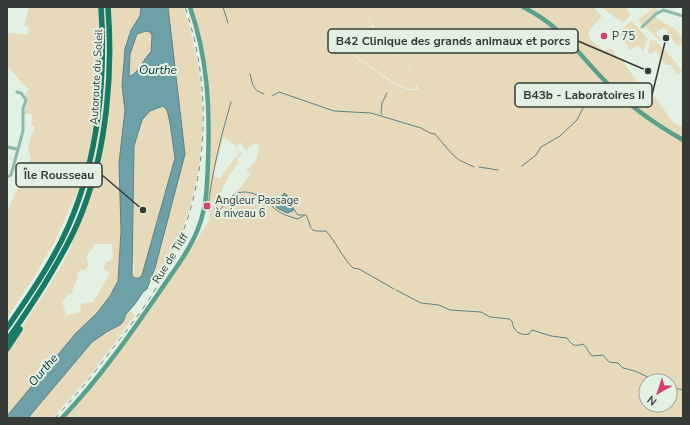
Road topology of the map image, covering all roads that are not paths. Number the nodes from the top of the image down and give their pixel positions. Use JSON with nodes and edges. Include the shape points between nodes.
{"nodes":[{"id":1,"x":101,"y":7,"type":"edge"},
{"id":2,"x":108,"y":7,"type":"edge"},
{"id":3,"x":190,"y":7,"type":"edge"},
{"id":4,"x":523,"y":7,"type":"edge"},
{"id":5,"x":683,"y":16,"type":"edge"},
{"id":6,"x":642,"y":27,"type":"dead end"},
{"id":7,"x":17,"y":92,"type":"dead end"},
{"id":8,"x":683,"y":140,"type":"edge"},
{"id":9,"x":7,"y":147,"type":"edge"},
{"id":10,"x":18,"y":149,"type":"junction"},
{"id":11,"x":7,"y":177,"type":"edge"},
{"id":12,"x":22,"y":320,"type":"junction"},
{"id":13,"x":7,"y":328,"type":"edge"},
{"id":14,"x":7,"y":340,"type":"edge"},
{"id":15,"x":7,"y":349,"type":"edge"},
{"id":16,"x":62,"y":418,"type":"edge"}],
"edges":[{"from":1,"to":13,"type":"highway","name":"Autoroute du Soleil","via":[[98,110],[85,181],[57,249]]},
{"from":2,"to":12,"type":"highway","name":"Autoroute du Soleil","via":[[109,60],[105,110],[92,183],[65,250]]},
{"from":3,"to":16,"type":"main road","name":"Rue de Tilff","via":[[204,62],[209,106],[206,198],[199,226],[186,252],[142,317]]},
{"from":4,"to":8,"type":"main road","via":[[561,32],[628,103]]},
{"from":5,"to":6,"type":"street","via":[[663,10]]},
{"from":7,"to":10,"type":"street","via":[[26,100],[23,109],[23,131]]},
{"from":9,"to":10,"type":"street"},
{"from":10,"to":11,"type":"street","via":[[11,175]]},
{"from":12,"to":14,"type":"highway","name":"Autoroute du Soleil"},
{"from":12,"to":15,"type":"highway","via":[[21,328]]}]}
